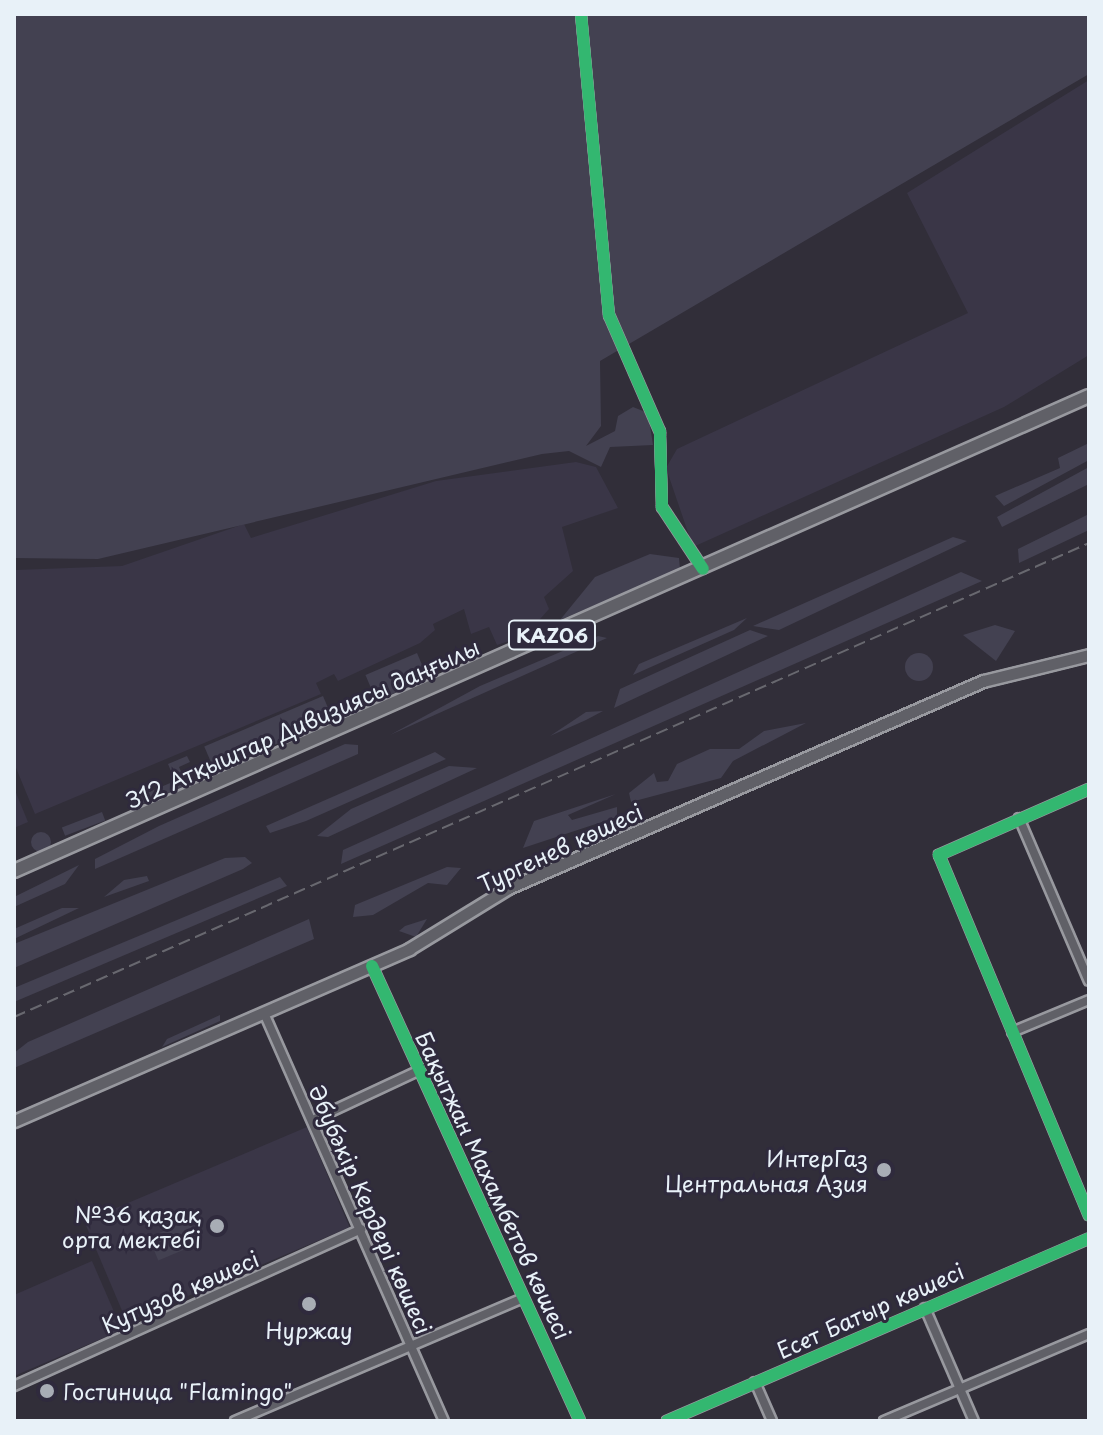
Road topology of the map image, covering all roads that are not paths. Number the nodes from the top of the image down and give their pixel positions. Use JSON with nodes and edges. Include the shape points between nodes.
{"nodes":[{"id":1,"x":581,"y":14,"type":"edge"},
{"id":2,"x":1089,"y":396,"type":"edge"},
{"id":3,"x":703,"y":569,"type":"junction"},
{"id":4,"x":1089,"y":655,"type":"edge"},
{"id":5,"x":1089,"y":789,"type":"edge"},
{"id":6,"x":1019,"y":818,"type":"junction"},
{"id":7,"x":14,"y":871,"type":"edge"},
{"id":8,"x":372,"y":966,"type":"junction"},
{"id":9,"x":1089,"y":981,"type":"edge"},
{"id":10,"x":1089,"y":1000,"type":"edge"},
{"id":11,"x":264,"y":1013,"type":"junction"},
{"id":12,"x":1012,"y":1032,"type":"junction"},
{"id":13,"x":418,"y":1071,"type":"junction"},
{"id":14,"x":313,"y":1120,"type":"junction"},
{"id":15,"x":14,"y":1121,"type":"edge"},
{"id":16,"x":1089,"y":1215,"type":"edge"},
{"id":17,"x":361,"y":1229,"type":"junction"},
{"id":18,"x":1089,"y":1238,"type":"edge"},
{"id":19,"x":523,"y":1298,"type":"junction"},
{"id":20,"x":925,"y":1308,"type":"junction"},
{"id":21,"x":1089,"y":1334,"type":"edge"},
{"id":22,"x":412,"y":1346,"type":"junction"},
{"id":23,"x":755,"y":1382,"type":"junction"},
{"id":24,"x":14,"y":1386,"type":"edge"},
{"id":25,"x":960,"y":1390,"type":"junction"},
{"id":26,"x":235,"y":1421,"type":"edge"},
{"id":27,"x":444,"y":1421,"type":"edge"},
{"id":28,"x":580,"y":1421,"type":"edge"},
{"id":29,"x":667,"y":1421,"type":"edge"},
{"id":30,"x":772,"y":1421,"type":"edge"},
{"id":31,"x":884,"y":1421,"type":"edge"},
{"id":32,"x":974,"y":1421,"type":"edge"}],
"edges":[{"from":1,"to":3,"type":"street","via":[[609,315],[660,432],[662,507]]},
{"from":2,"to":3,"type":"highway","name":"312 Атқыштар Дивизиясы даңғылы","number":"KАZ06"},
{"from":3,"to":7,"type":"highway","name":"312 Атқыштар Дивизиясы даңғылы","number":"KАZ06"},
{"from":4,"to":8,"type":"main road","name":"Тургенев көшесі","via":[[983,681],[508,888]]},
{"from":5,"to":6,"type":"street"},
{"from":6,"to":9,"type":"street"},
{"from":6,"to":12,"type":"street","via":[[939,855]]},
{"from":8,"to":11,"type":"main road","name":"Тургенев көшесі"},
{"from":8,"to":13,"type":"street","name":"Бақытжан Махамбетов көшесі"},
{"from":10,"to":12,"type":"street"},
{"from":11,"to":14,"type":"street","name":"Әбубәкір Кердері көшесі"},
{"from":11,"to":15,"type":"main road","name":"Тургенев көшесі"},
{"from":12,"to":16,"type":"street"},
{"from":13,"to":14,"type":"street"},
{"from":13,"to":19,"type":"street","name":"Бақытжан Махамбетов көшесі"},
{"from":14,"to":17,"type":"street","name":"Әбубәкір Кердері көшесі"},
{"from":17,"to":22,"type":"street","name":"Әбубәкір Кердері көшесі"},
{"from":17,"to":24,"type":"street","name":"Кутузов көшесі"},
{"from":18,"to":20,"type":"street","name":"Есет Батыр көшесі"},
{"from":19,"to":22,"type":"street"},
{"from":19,"to":28,"type":"street","name":"Бақытжан Махамбетов көшесі"},
{"from":20,"to":23,"type":"street","name":"Есет Батыр көшесі"},
{"from":20,"to":25,"type":"street"},
{"from":21,"to":25,"type":"street"},
{"from":22,"to":26,"type":"street"},
{"from":22,"to":27,"type":"street","name":"Әбубәкір Кердері көшесі"},
{"from":23,"to":29,"type":"street","name":"Есет Батыр көшесі"},
{"from":23,"to":30,"type":"street"},
{"from":25,"to":31,"type":"street"},
{"from":25,"to":32,"type":"street"}]}
